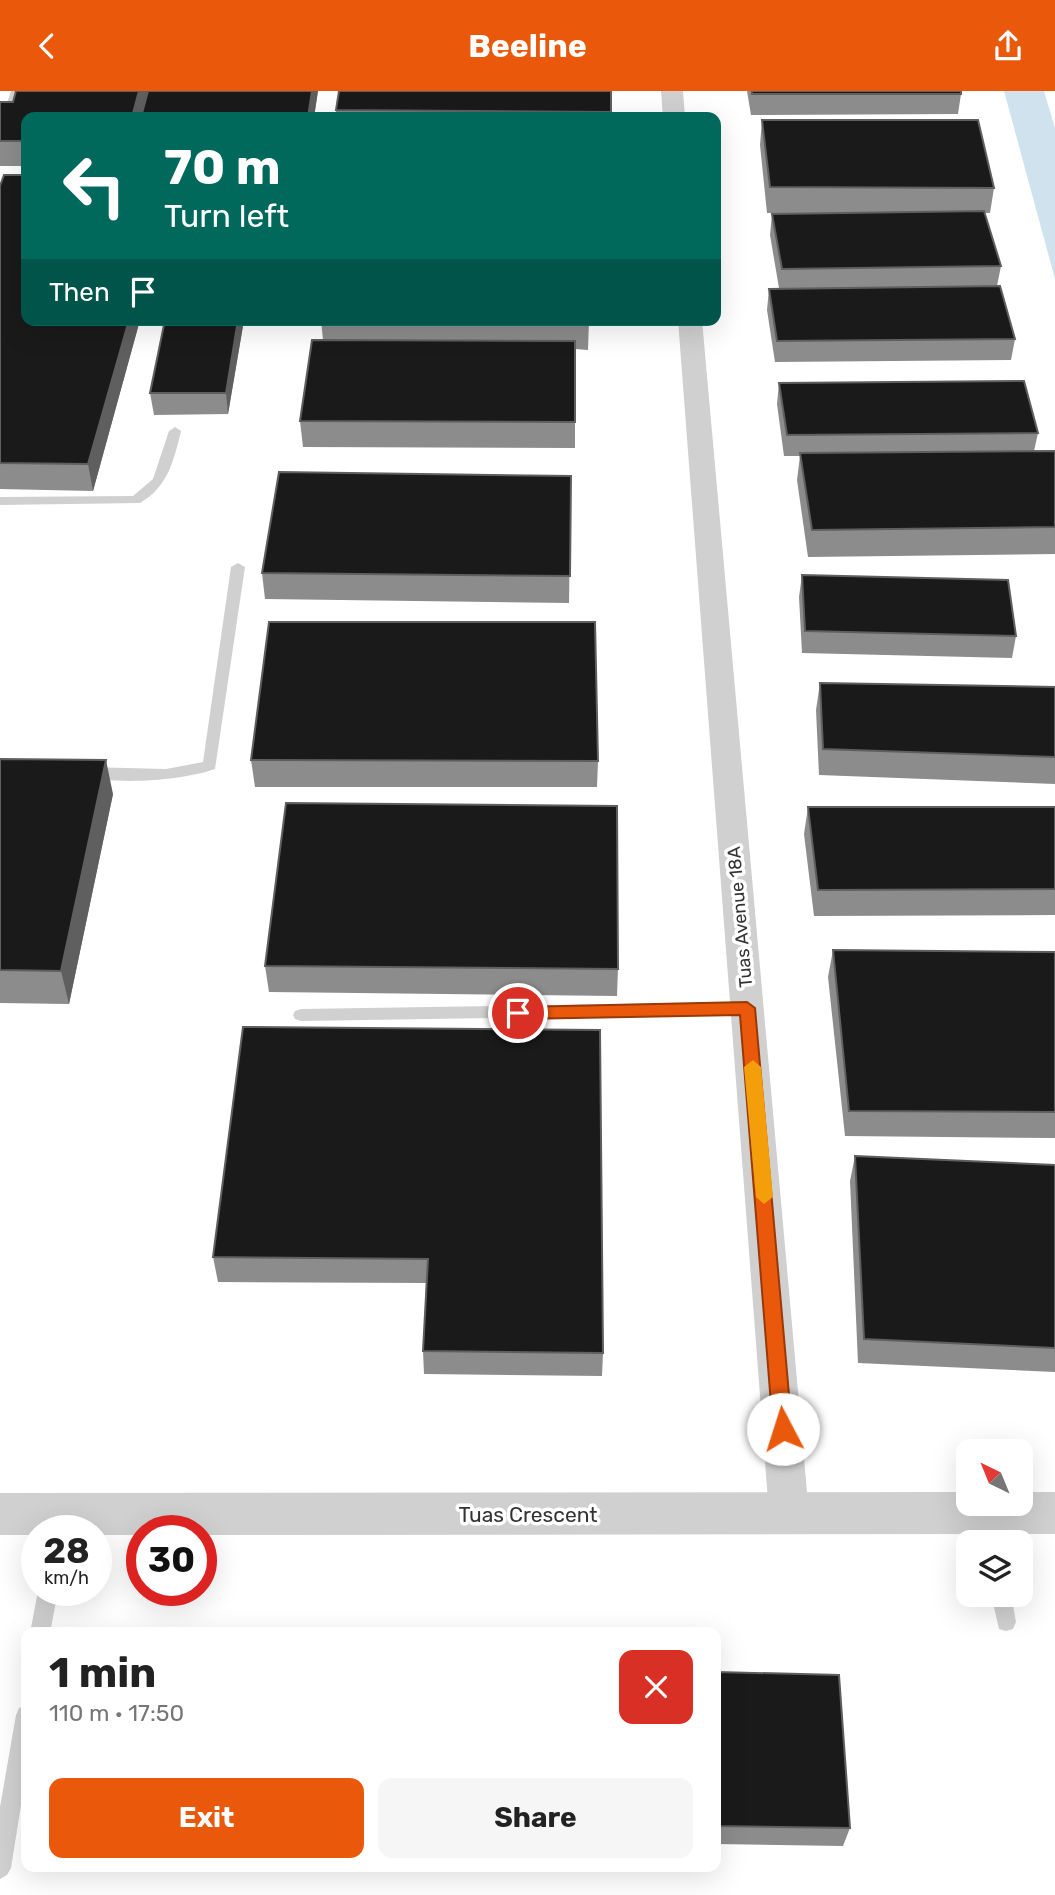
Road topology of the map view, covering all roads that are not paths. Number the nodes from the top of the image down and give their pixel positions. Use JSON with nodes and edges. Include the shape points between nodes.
{"nodes":[{"id":1,"x":16,"y":91,"type":"edge"},
{"id":2,"x":672,"y":91,"type":"edge"},
{"id":3,"x":12,"y":103,"type":"edge"},
{"id":4,"x":674,"y":112,"type":"edge"},
{"id":5,"x":690,"y":326,"type":"edge"},
{"id":6,"x":175,"y":431,"type":"dead end"},
{"id":7,"x":0,"y":501,"type":"edge"},
{"id":8,"x":238,"y":567,"type":"dead end"},
{"id":9,"x":68,"y":772,"type":"edge"},
{"id":10,"x":747,"y":1008,"type":"junction"},
{"id":11,"x":301,"y":1015,"type":"dead end"},
{"id":12,"x":1055,"y":1513,"type":"edge"},
{"id":13,"x":0,"y":1514,"type":"edge"},
{"id":14,"x":789,"y":1514,"type":"junction"},
{"id":15,"x":21,"y":1517,"type":"edge"},
{"id":16,"x":112,"y":1522,"type":"edge"},
{"id":17,"x":990,"y":1528,"type":"edge"},
{"id":18,"x":45,"y":1606,"type":"edge"},
{"id":19,"x":1003,"y":1607,"type":"edge"},
{"id":20,"x":1006,"y":1622,"type":"dead end"},
{"id":21,"x":41,"y":1627,"type":"edge"},
{"id":22,"x":21,"y":1744,"type":"edge"},
{"id":23,"x":0,"y":1868,"type":"edge"}],
"edges":[{"from":1,"to":3,"type":"lane"},
{"from":2,"to":4,"type":"street"},
{"from":5,"to":10,"type":"street","name":"Tuas Avenue 18A"},
{"from":6,"to":7,"type":"lane","via":[[160,482],[136,499]]},
{"from":8,"to":9,"type":"lane","via":[[210,765],[178,773]]},
{"from":10,"to":11,"type":"lane"},
{"from":10,"to":14,"type":"street","name":"Tuas Avenue 18A"},
{"from":12,"to":17,"type":"street","name":"Tuas Crescent"},
{"from":13,"to":15,"type":"street","name":"Tuas Crescent"},
{"from":14,"to":16,"type":"street","name":"Tuas Crescent"},
{"from":14,"to":17,"type":"street","name":"Tuas Crescent"},
{"from":18,"to":21,"type":"lane"},
{"from":19,"to":20,"type":"lane"},
{"from":22,"to":23,"type":"lane"}]}
